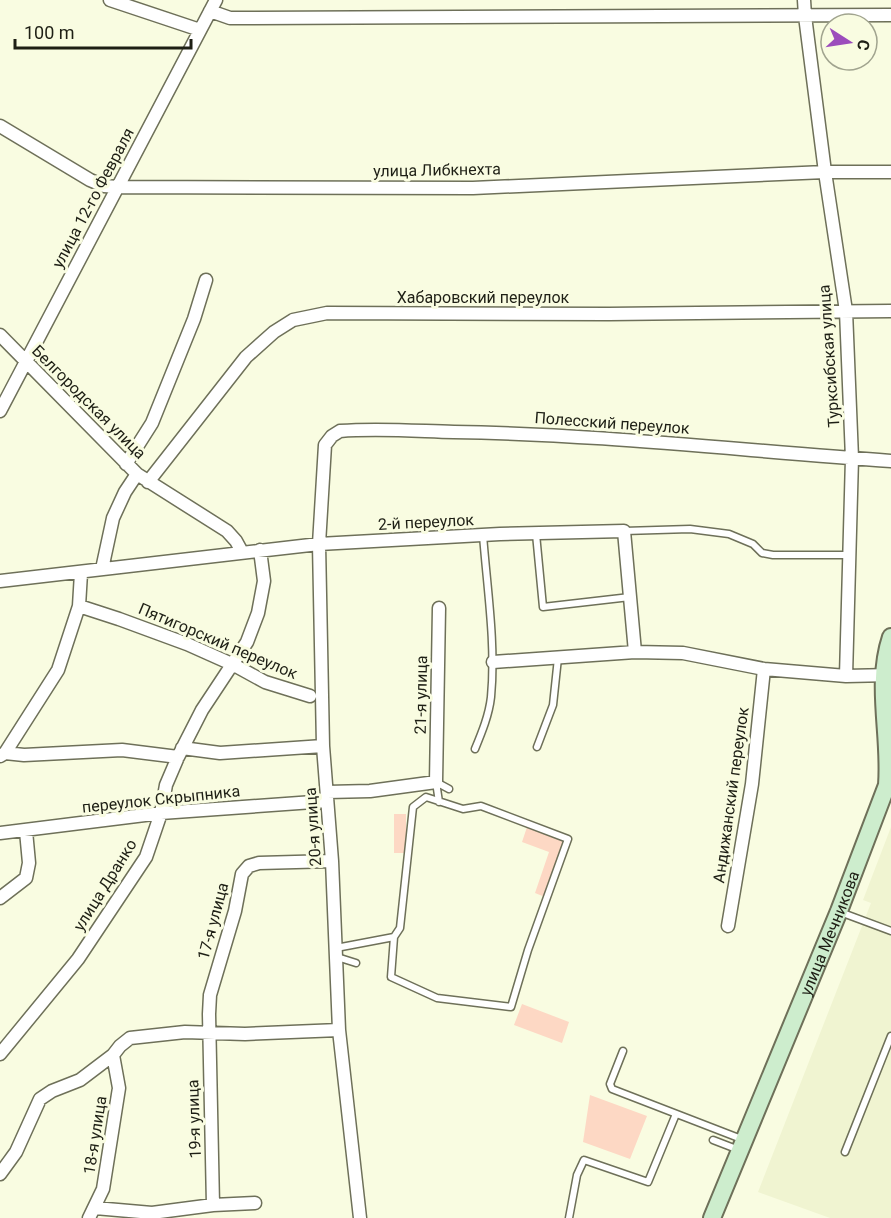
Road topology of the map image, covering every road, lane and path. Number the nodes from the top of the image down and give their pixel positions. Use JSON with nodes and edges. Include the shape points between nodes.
{"nodes":[{"id":1,"x":110,"y":0,"type":"edge"},
{"id":2,"x":216,"y":0,"type":"edge"},
{"id":3,"x":804,"y":0,"type":"edge"},
{"id":4,"x":210,"y":12,"type":"junction"},
{"id":5,"x":891,"y":15,"type":"edge"},
{"id":6,"x":805,"y":16,"type":"junction"},
{"id":7,"x":200,"y":30,"type":"junction"},
{"id":8,"x":0,"y":126,"type":"edge"},
{"id":9,"x":825,"y":172,"type":"junction"},
{"id":10,"x":891,"y":172,"type":"edge"},
{"id":11,"x":118,"y":187,"type":"junction"},
{"id":12,"x":206,"y":280,"type":"dead end"},
{"id":13,"x":846,"y":311,"type":"junction"},
{"id":14,"x":891,"y":311,"type":"edge"},
{"id":15,"x":0,"y":335,"type":"edge"},
{"id":16,"x":27,"y":361,"type":"junction"},
{"id":17,"x":0,"y":411,"type":"edge"},
{"id":18,"x":332,"y":436,"type":"joint"},
{"id":19,"x":852,"y":458,"type":"junction"},
{"id":20,"x":891,"y":461,"type":"edge"},
{"id":21,"x":126,"y":464,"type":"junction"},
{"id":22,"x":137,"y":474,"type":"junction"},
{"id":23,"x":148,"y":482,"type":"junction"},
{"id":24,"x":624,"y":531,"type":"junction"},
{"id":25,"x":536,"y":533,"type":"junction"},
{"id":26,"x":483,"y":535,"type":"junction"},
{"id":27,"x":319,"y":544,"type":"junction"},
{"id":28,"x":260,"y":550,"type":"junction"},
{"id":29,"x":242,"y":552,"type":"junction"},
{"id":30,"x":849,"y":555,"type":"junction"},
{"id":31,"x":102,"y":569,"type":"junction"},
{"id":32,"x":81,"y":573,"type":"junction"},
{"id":33,"x":0,"y":581,"type":"edge"},
{"id":34,"x":630,"y":597,"type":"junction"},
{"id":35,"x":79,"y":606,"type":"junction"},
{"id":36,"x":439,"y":608,"type":"dead end"},
{"id":37,"x":891,"y":637,"type":"edge"},
{"id":38,"x":634,"y":652,"type":"junction"},
{"id":39,"x":558,"y":658,"type":"junction"},
{"id":40,"x":493,"y":663,"type":"junction"},
{"id":41,"x":234,"y":664,"type":"junction"},
{"id":42,"x":764,"y":669,"type":"junction"},
{"id":43,"x":887,"y":675,"type":"edge"},
{"id":44,"x":846,"y":676,"type":"junction"},
{"id":45,"x":310,"y":696,"type":"dead end"},
{"id":46,"x":323,"y":746,"type":"junction"},
{"id":47,"x":537,"y":747,"type":"dead end"},
{"id":48,"x":889,"y":748,"type":"edge"},
{"id":49,"x":475,"y":750,"type":"dead end"},
{"id":50,"x":180,"y":753,"type":"junction"},
{"id":51,"x":3,"y":755,"type":"edge"},
{"id":52,"x":436,"y":782,"type":"junction"},
{"id":53,"x":449,"y":789,"type":"dead end"},
{"id":54,"x":327,"y":797,"type":"junction"},
{"id":55,"x":439,"y":802,"type":"junction"},
{"id":56,"x":161,"y":813,"type":"junction"},
{"id":57,"x":26,"y":831,"type":"junction"},
{"id":58,"x":0,"y":833,"type":"edge"},
{"id":59,"x":332,"y":861,"type":"junction"},
{"id":60,"x":0,"y":898,"type":"edge"},
{"id":61,"x":839,"y":911,"type":"junction"},
{"id":62,"x":728,"y":926,"type":"dead end"},
{"id":63,"x":891,"y":931,"type":"edge"},
{"id":64,"x":394,"y":937,"type":"junction"},
{"id":65,"x":336,"y":952,"type":"junction"},
{"id":66,"x":356,"y":963,"type":"dead end"},
{"id":67,"x":339,"y":1030,"type":"junction"},
{"id":68,"x":208,"y":1033,"type":"junction"},
{"id":69,"x":891,"y":1037,"type":"edge"},
{"id":70,"x":623,"y":1051,"type":"dead end"},
{"id":71,"x":0,"y":1054,"type":"edge"},
{"id":72,"x":113,"y":1055,"type":"junction"},
{"id":73,"x":676,"y":1114,"type":"junction"},
{"id":74,"x":712,"y":1140,"type":"dead end"},
{"id":75,"x":742,"y":1145,"type":"junction"},
{"id":76,"x":845,"y":1152,"type":"dead end"},
{"id":77,"x":0,"y":1173,"type":"edge"},
{"id":78,"x":255,"y":1203,"type":"dead end"},
{"id":79,"x":213,"y":1205,"type":"junction"},
{"id":80,"x":92,"y":1213,"type":"edge"},
{"id":81,"x":360,"y":1218,"type":"edge"},
{"id":82,"x":569,"y":1218,"type":"edge"},
{"id":83,"x":712,"y":1218,"type":"edge"}],
"edges":[{"from":1,"to":7,"type":"street"},
{"from":2,"to":4,"type":"street","name":"улица 12-го Февраля"},
{"from":3,"to":6,"type":"street","name":"Турксибская улица"},
{"from":4,"to":6,"type":"street","via":[[230,18]]},
{"from":4,"to":7,"type":"street","name":"улица 12-го Февраля"},
{"from":5,"to":6,"type":"street"},
{"from":6,"to":9,"type":"street","name":"Турксибская улица"},
{"from":7,"to":11,"type":"street","name":"улица 12-го Февраля"},
{"from":8,"to":11,"type":"street","name":"улица Либкнехта","via":[[90,180]]},
{"from":9,"to":10,"type":"street","name":"улица Либкнехта"},
{"from":9,"to":11,"type":"street","name":"улица Либкнехта","via":[[473,188]]},
{"from":9,"to":13,"type":"street","name":"Турксибская улица"},
{"from":11,"to":16,"type":"street","name":"улица 12-го Февраля"},
{"from":12,"to":21,"type":"street","via":[[152,423]]},
{"from":13,"to":14,"type":"street","name":"Хабаровский переулок"},
{"from":13,"to":19,"type":"street","name":"Турксибская улица"},
{"from":13,"to":23,"type":"street","name":"Хабаровский переулок","via":[[327,313],[294,320],[246,357]]},
{"from":15,"to":16,"type":"street","name":"Белгородская улица"},
{"from":16,"to":17,"type":"street","name":"улица 12-го Февраля"},
{"from":16,"to":21,"type":"street","name":"Белгородская улица"},
{"from":18,"to":19,"type":"street","name":"Полесский переулок","via":[[352,430],[514,433]]},
{"from":18,"to":27,"type":"street","name":"20-я улица","via":[[322,459]]},
{"from":19,"to":20,"type":"street","name":"Полесский переулок"},
{"from":19,"to":30,"type":"street","name":"Турксибская улица"},
{"from":21,"to":22,"type":"street","name":"Белгородская улица"},
{"from":22,"to":23,"type":"street","name":"Белгородская улица"},
{"from":22,"to":31,"type":"street","via":[[112,518]]},
{"from":23,"to":29,"type":"street","name":"Белгородская улица","via":[[227,531]]},
{"from":24,"to":25,"type":"street","name":"2-й переулок"},
{"from":24,"to":30,"type":"lane","name":"2-й переулок","via":[[690,529],[729,534],[773,555]]},
{"from":24,"to":34,"type":"street"},
{"from":25,"to":26,"type":"street","name":"2-й переулок"},
{"from":25,"to":34,"type":"lane","via":[[543,607]]},
{"from":26,"to":27,"type":"street","name":"2-й переулок"},
{"from":26,"to":40,"type":"lane"},
{"from":27,"to":28,"type":"street","name":"2-й переулок"},
{"from":27,"to":46,"type":"street","name":"20-я улица"},
{"from":28,"to":29,"type":"street","name":"2-й переулок"},
{"from":28,"to":41,"type":"street","name":"улица Дранко","via":[[264,581],[258,614]]},
{"from":29,"to":31,"type":"street","name":"2-й переулок"},
{"from":30,"to":44,"type":"street","name":"Турксибская улица"},
{"from":31,"to":32,"type":"street","name":"2-й переулок"},
{"from":32,"to":33,"type":"street","name":"2-й переулок"},
{"from":32,"to":35,"type":"street"},
{"from":34,"to":38,"type":"street"},
{"from":35,"to":41,"type":"street","name":"Пятигорский переулок"},
{"from":35,"to":51,"type":"street","via":[[58,670]]},
{"from":36,"to":52,"type":"street","name":"21-я улица"},
{"from":37,"to":43,"type":"main road","name":"улица Мечникова"},
{"from":38,"to":39,"type":"street"},
{"from":38,"to":42,"type":"street","via":[[683,653]]},
{"from":39,"to":40,"type":"street"},
{"from":39,"to":47,"type":"lane","via":[[553,705]]},
{"from":40,"to":49,"type":"lane","via":[[485,724]]},
{"from":41,"to":45,"type":"street","name":"Пятигорский переулок","via":[[265,682]]},
{"from":41,"to":50,"type":"street","name":"улица Дранко","via":[[202,710]]},
{"from":42,"to":44,"type":"street"},
{"from":42,"to":62,"type":"street","name":"Андижанский переулок","via":[[752,784]]},
{"from":43,"to":44,"type":"street"},
{"from":43,"to":48,"type":"main road","name":"улица Мечникова"},
{"from":46,"to":50,"type":"street"},
{"from":46,"to":54,"type":"street","name":"20-я улица"},
{"from":48,"to":61,"type":"main road","name":"улица Мечникова","via":[[886,784]]},
{"from":50,"to":51,"type":"street","via":[[122,750]]},
{"from":50,"to":56,"type":"street","name":"улица Дранко","via":[[166,785]]},
{"from":52,"to":53,"type":"lane"},
{"from":52,"to":54,"type":"street","name":"переулок Скрыпника"},
{"from":52,"to":55,"type":"lane"},
{"from":54,"to":56,"type":"street","name":"переулок Скрыпника"},
{"from":54,"to":59,"type":"street","name":"20-я улица"},
{"from":55,"to":64,"type":"lane","via":[[426,797],[413,807],[400,928]]},
{"from":55,"to":64,"type":"lane","via":[[463,809],[481,806],[568,838],[511,1007],[437,998],[391,977]]},
{"from":56,"to":57,"type":"street","name":"переулок Скрыпника"},
{"from":56,"to":71,"type":"street","name":"улица Дранко","via":[[146,857],[114,907],[78,959]]},
{"from":57,"to":58,"type":"street","name":"переулок Скрыпника"},
{"from":57,"to":60,"type":"street","via":[[30,863],[26,878]]},
{"from":59,"to":65,"type":"street","name":"20-я улица"},
{"from":59,"to":68,"type":"street","name":"17-я улица","via":[[259,863],[242,874],[210,995]]},
{"from":61,"to":63,"type":"lane"},
{"from":61,"to":75,"type":"main road","name":"улица Мечникова"},
{"from":64,"to":65,"type":"lane"},
{"from":65,"to":66,"type":"lane"},
{"from":65,"to":67,"type":"street","name":"20-я улица"},
{"from":67,"to":68,"type":"street"},
{"from":67,"to":81,"type":"street","name":"20-я улица"},
{"from":68,"to":72,"type":"street","via":[[130,1038]]},
{"from":68,"to":79,"type":"street","name":"19-я улица"},
{"from":69,"to":76,"type":"lane"},
{"from":70,"to":73,"type":"lane","via":[[610,1087]]},
{"from":72,"to":77,"type":"street","via":[[80,1080],[40,1099],[16,1152]]},
{"from":72,"to":80,"type":"street","name":"18-я улица","via":[[119,1088],[102,1190]]},
{"from":73,"to":75,"type":"lane"},
{"from":73,"to":82,"type":"lane","via":[[648,1182],[584,1160],[577,1175]]},
{"from":74,"to":75,"type":"lane"},
{"from":75,"to":83,"type":"main road","name":"улица Мечникова"},
{"from":78,"to":79,"type":"street"},
{"from":79,"to":80,"type":"street","via":[[152,1213]]}]}
